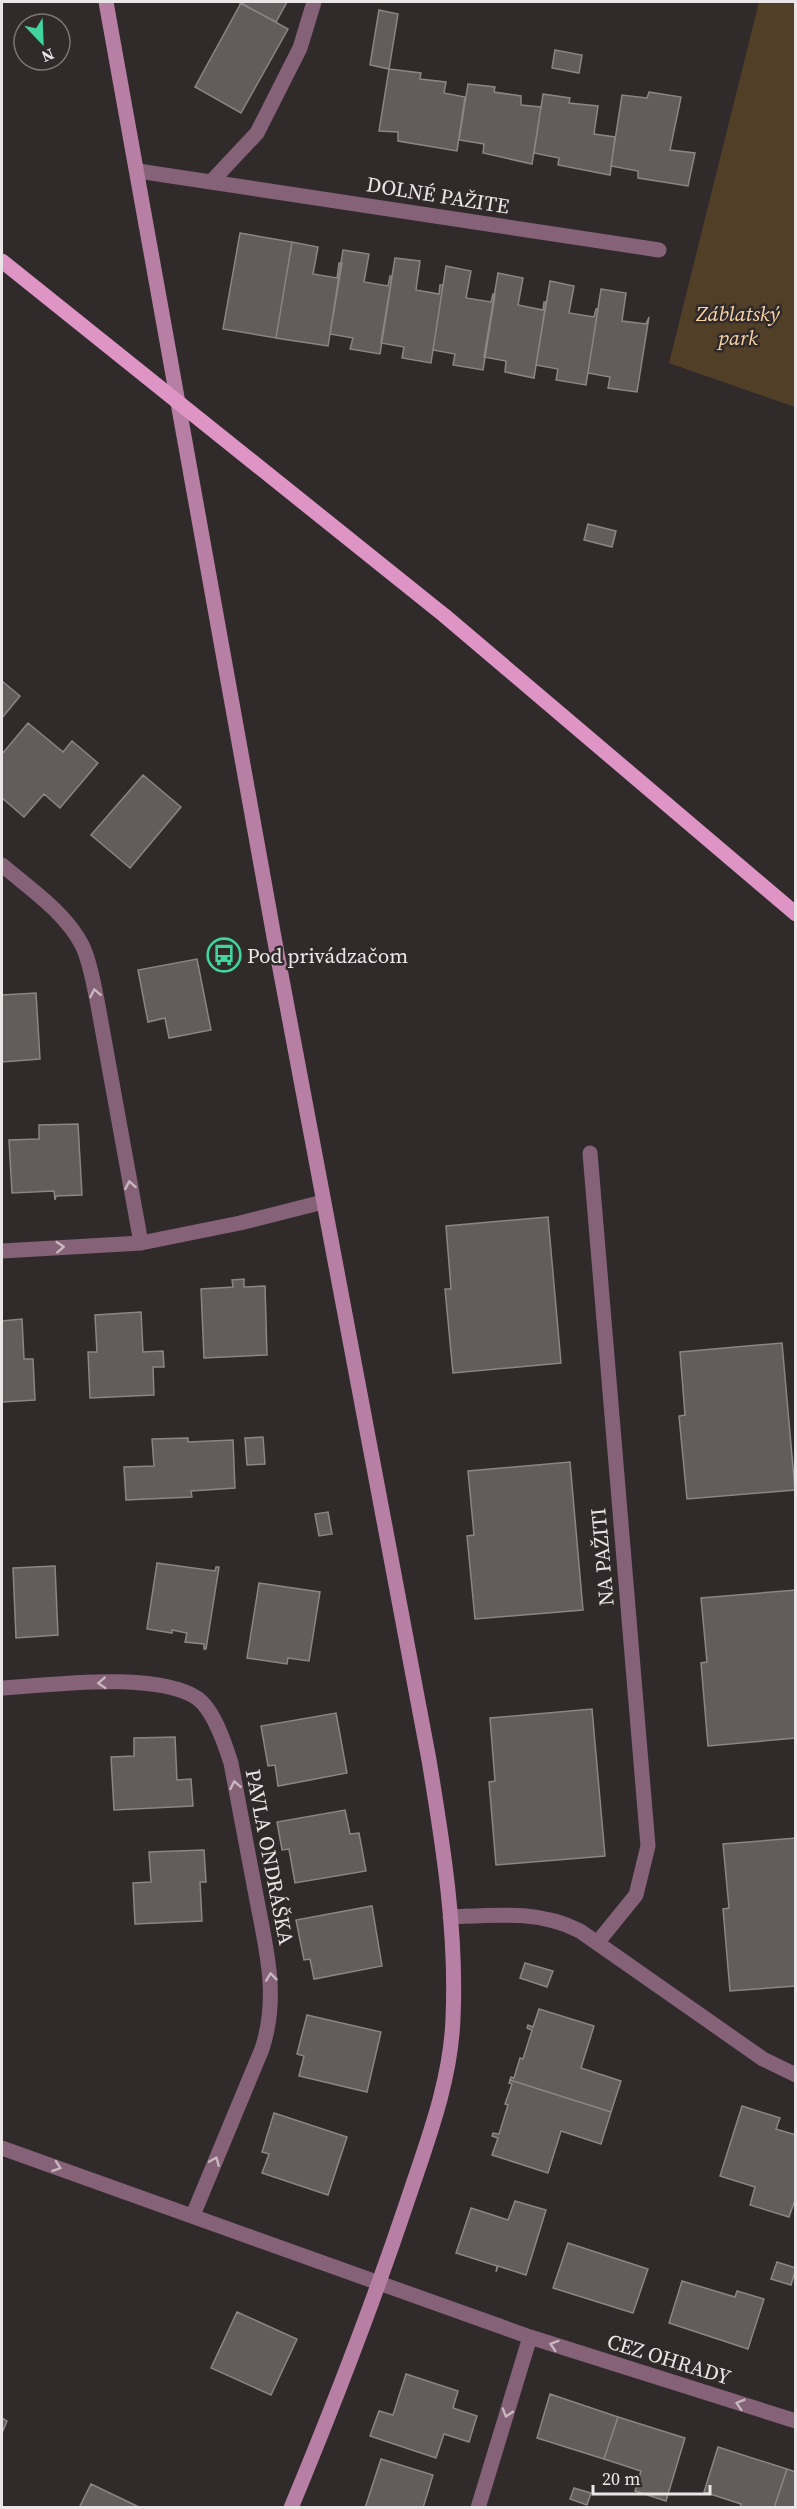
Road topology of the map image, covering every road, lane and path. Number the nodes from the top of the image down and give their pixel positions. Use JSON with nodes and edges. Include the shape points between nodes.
{"nodes":[{"id":1,"x":106,"y":2,"type":"edge"},
{"id":2,"x":314,"y":2,"type":"edge"},
{"id":3,"x":138,"y":171,"type":"junction"},
{"id":4,"x":211,"y":182,"type":"junction"},
{"id":5,"x":659,"y":250,"type":"dead end"},
{"id":6,"x":2,"y":261,"type":"edge"},
{"id":7,"x":2,"y":865,"type":"edge"},
{"id":8,"x":795,"y":914,"type":"edge"},
{"id":9,"x":590,"y":1153,"type":"dead end"},
{"id":10,"x":323,"y":1202,"type":"junction"},
{"id":11,"x":141,"y":1243,"type":"junction"},
{"id":12,"x":2,"y":1251,"type":"edge"},
{"id":13,"x":2,"y":1688,"type":"edge"},
{"id":14,"x":450,"y":1917,"type":"junction"},
{"id":15,"x":597,"y":1943,"type":"junction"},
{"id":16,"x":795,"y":2075,"type":"edge"},
{"id":17,"x":2,"y":2148,"type":"edge"},
{"id":18,"x":193,"y":2215,"type":"junction"},
{"id":19,"x":379,"y":2283,"type":"junction"},
{"id":20,"x":530,"y":2337,"type":"junction"},
{"id":21,"x":795,"y":2421,"type":"edge"},
{"id":22,"x":291,"y":2508,"type":"edge"},
{"id":23,"x":478,"y":2508,"type":"edge"}],
"edges":[{"from":1,"to":3,"type":"street"},
{"from":2,"to":4,"type":"street","via":[[300,48],[257,133]]},
{"from":3,"to":4,"type":"street","name":"DOLNÉ PAŽITE"},
{"from":3,"to":10,"type":"street"},
{"from":4,"to":5,"type":"street","name":"DOLNÉ PAŽITE"},
{"from":6,"to":8,"type":"main road","bridge":true,"via":[[446,616]]},
{"from":11,"to":7,"type":"street","one_way":true,"via":[[97,1000],[82,945],[55,911]]},
{"from":9,"to":15,"type":"street","name":"NA PAŽITI","via":[[648,1846],[636,1895]]},
{"from":10,"to":11,"type":"street"},
{"from":10,"to":14,"type":"street","via":[[429,1760]]},
{"from":12,"to":11,"type":"street","one_way":true},
{"from":18,"to":13,"type":"street","name":"PAVLA ONDRÁŠKA","one_way":true,"via":[[262,2049],[271,2010],[270,1971],[231,1763],[221,1732],[198,1699],[161,1684]]},
{"from":14,"to":15,"type":"street","via":[[543,1917],[560,1921]]},
{"from":14,"to":19,"type":"street","via":[[453,2020],[440,2105]]},
{"from":15,"to":16,"type":"street","via":[[764,2059]]},
{"from":17,"to":18,"type":"street","one_way":true},
{"from":18,"to":19,"type":"street"},
{"from":19,"to":20,"type":"street","name":"CEZ OHRADY"},
{"from":19,"to":22,"type":"street"},
{"from":21,"to":20,"type":"street","name":"CEZ OHRADY","one_way":true},
{"from":20,"to":23,"type":"street","one_way":true}]}
